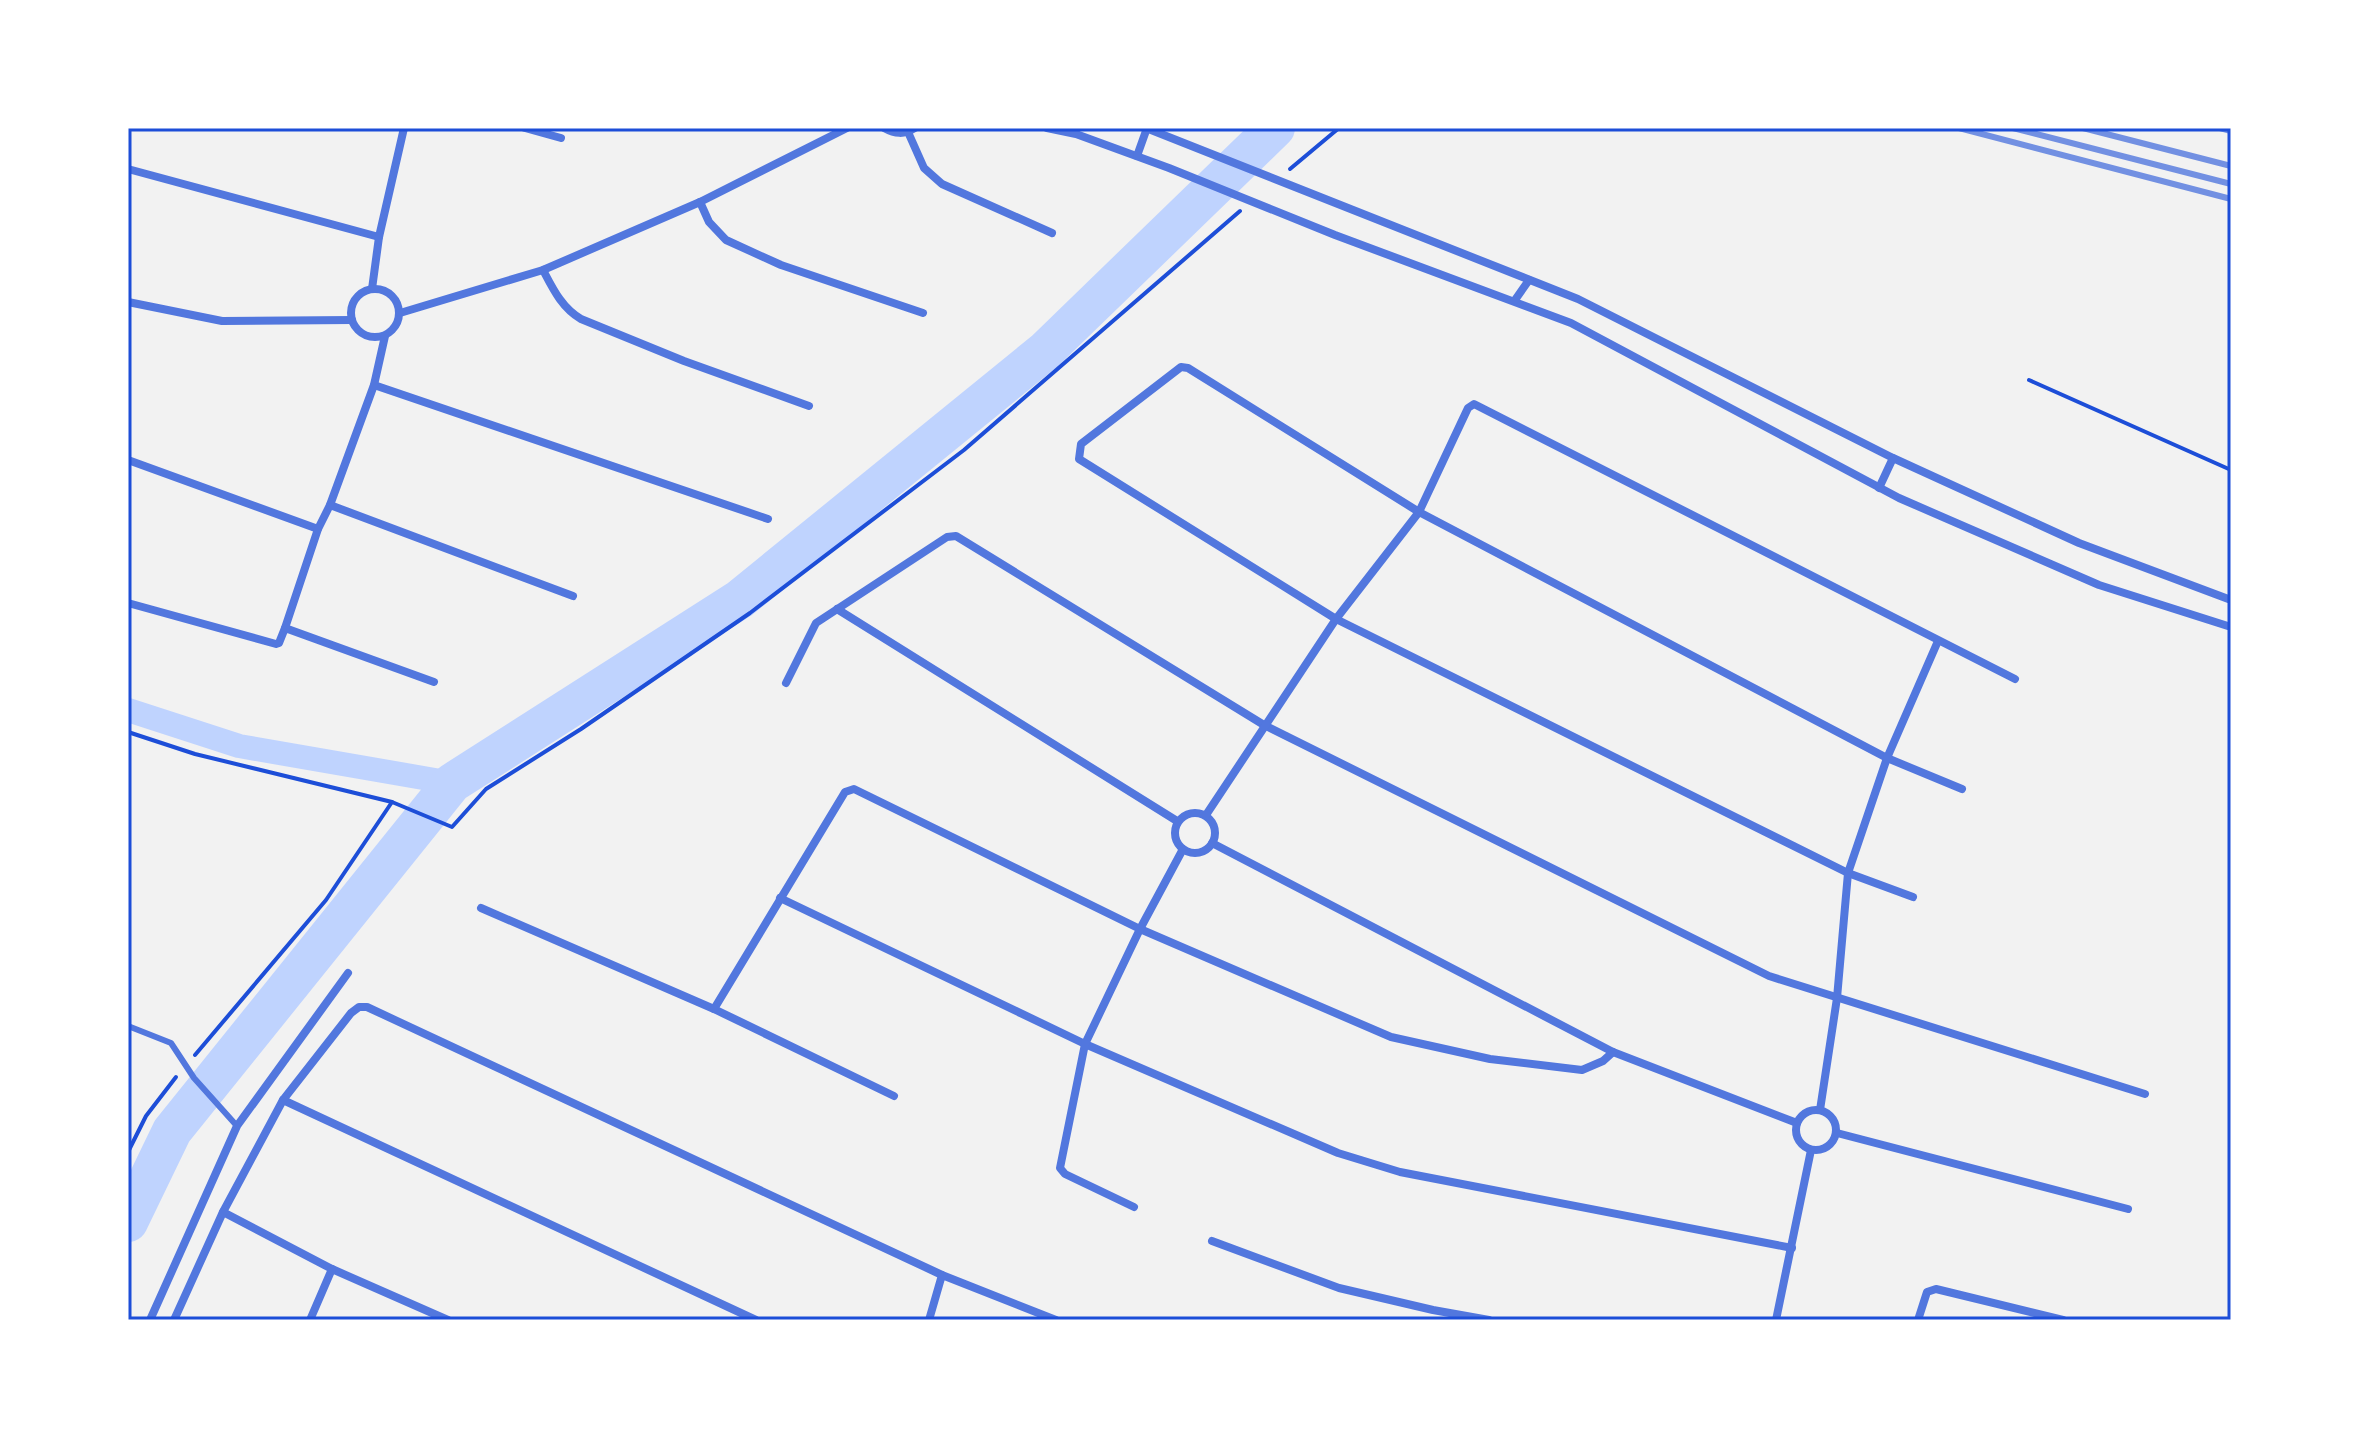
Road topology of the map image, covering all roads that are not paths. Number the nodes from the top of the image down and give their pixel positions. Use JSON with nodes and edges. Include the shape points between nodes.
{"nodes":[{"id":1,"x":404,"y":128,"type":"edge"},
{"id":2,"x":525,"y":128,"type":"edge"},
{"id":3,"x":847,"y":128,"type":"edge"},
{"id":4,"x":884,"y":128,"type":"edge"},
{"id":5,"x":1047,"y":128,"type":"edge"},
{"id":6,"x":1147,"y":128,"type":"edge"},
{"id":7,"x":911,"y":130,"type":"edge"},
{"id":8,"x":561,"y":138,"type":"dead end"},
{"id":9,"x":1137,"y":156,"type":"junction"},
{"id":10,"x":128,"y":169,"type":"edge"},
{"id":11,"x":700,"y":202,"type":"junction"},
{"id":12,"x":1052,"y":233,"type":"dead end"},
{"id":13,"x":379,"y":237,"type":"junction"},
{"id":14,"x":543,"y":270,"type":"junction"},
{"id":15,"x":1529,"y":280,"type":"junction"},
{"id":16,"x":372,"y":289,"type":"junction"},
{"id":17,"x":1515,"y":300,"type":"junction"},
{"id":18,"x":128,"y":302,"type":"edge"},
{"id":19,"x":400,"y":313,"type":"junction"},
{"id":20,"x":923,"y":313,"type":"dead end"},
{"id":21,"x":352,"y":320,"type":"junction"},
{"id":22,"x":385,"y":336,"type":"junction"},
{"id":23,"x":374,"y":385,"type":"junction"},
{"id":24,"x":809,"y":406,"type":"dead end"},
{"id":25,"x":1893,"y":458,"type":"junction"},
{"id":26,"x":128,"y":460,"type":"edge"},
{"id":27,"x":1879,"y":488,"type":"junction"},
{"id":28,"x":330,"y":505,"type":"junction"},
{"id":29,"x":1419,"y":512,"type":"junction"},
{"id":30,"x":768,"y":519,"type":"dead end"},
{"id":31,"x":318,"y":529,"type":"junction"},
{"id":32,"x":573,"y":596,"type":"dead end"},
{"id":33,"x":2231,"y":600,"type":"edge"},
{"id":34,"x":128,"y":603,"type":"edge"},
{"id":35,"x":837,"y":609,"type":"junction"},
{"id":36,"x":1336,"y":619,"type":"junction"},
{"id":37,"x":2231,"y":627,"type":"edge"},
{"id":38,"x":285,"y":628,"type":"junction"},
{"id":39,"x":1938,"y":641,"type":"junction"},
{"id":40,"x":2015,"y":679,"type":"dead end"},
{"id":41,"x":434,"y":682,"type":"dead end"},
{"id":42,"x":786,"y":683,"type":"dead end"},
{"id":43,"x":1264,"y":725,"type":"junction"},
{"id":44,"x":1887,"y":758,"type":"junction"},
{"id":45,"x":1962,"y":789,"type":"dead end"},
{"id":46,"x":1206,"y":815,"type":"junction"},
{"id":47,"x":1177,"y":821,"type":"junction"},
{"id":48,"x":1212,"y":843,"type":"junction"},
{"id":49,"x":1183,"y":849,"type":"junction"},
{"id":50,"x":1848,"y":873,"type":"junction"},
{"id":51,"x":1913,"y":897,"type":"dead end"},
{"id":52,"x":780,"y":898,"type":"junction"},
{"id":53,"x":481,"y":908,"type":"dead end"},
{"id":54,"x":1140,"y":929,"type":"junction"},
{"id":55,"x":348,"y":973,"type":"dead end"},
{"id":56,"x":1837,"y":998,"type":"junction"},
{"id":57,"x":714,"y":1009,"type":"junction"},
{"id":58,"x":128,"y":1026,"type":"edge"},
{"id":59,"x":1085,"y":1044,"type":"junction"},
{"id":60,"x":1613,"y":1052,"type":"junction"},
{"id":61,"x":2145,"y":1094,"type":"dead end"},
{"id":62,"x":894,"y":1096,"type":"dead end"},
{"id":63,"x":283,"y":1100,"type":"junction"},
{"id":64,"x":1820,"y":1110,"type":"junction"},
{"id":65,"x":1797,"y":1123,"type":"junction"},
{"id":66,"x":237,"y":1126,"type":"junction"},
{"id":67,"x":1837,"y":1133,"type":"junction"},
{"id":68,"x":1811,"y":1150,"type":"junction"},
{"id":69,"x":1134,"y":1207,"type":"dead end"},
{"id":70,"x":2128,"y":1209,"type":"dead end"},
{"id":71,"x":223,"y":1212,"type":"junction"},
{"id":72,"x":1212,"y":1241,"type":"dead end"},
{"id":73,"x":1792,"y":1248,"type":"junction"},
{"id":74,"x":332,"y":1269,"type":"junction"},
{"id":75,"x":942,"y":1275,"type":"junction"},
{"id":76,"x":442,"y":1319,"type":"edge"},
{"id":77,"x":150,"y":1320,"type":"edge"},
{"id":78,"x":174,"y":1320,"type":"edge"},
{"id":79,"x":310,"y":1320,"type":"edge"},
{"id":80,"x":756,"y":1320,"type":"edge"},
{"id":81,"x":929,"y":1320,"type":"edge"},
{"id":82,"x":1056,"y":1320,"type":"edge"},
{"id":83,"x":1489,"y":1320,"type":"edge"},
{"id":84,"x":1776,"y":1320,"type":"edge"},
{"id":85,"x":1918,"y":1320,"type":"edge"},
{"id":86,"x":2063,"y":1320,"type":"edge"}],
"edges":[{"from":1,"to":13,"type":"street"},
{"from":2,"to":8,"type":"street"},
{"from":3,"to":11,"type":"street"},
{"from":4,"to":7,"type":"street","via":[[894,133]]},
{"from":5,"to":9,"type":"street"},
{"from":6,"to":9,"type":"street"},
{"from":6,"to":15,"type":"street"},
{"from":7,"to":12,"type":"street","via":[[924,168],[942,184]]},
{"from":9,"to":17,"type":"street"},
{"from":10,"to":13,"type":"street"},
{"from":11,"to":14,"type":"street"},
{"from":11,"to":20,"type":"street","via":[[726,240],[781,265]]},
{"from":13,"to":16,"type":"street"},
{"from":14,"to":19,"type":"street"},
{"from":14,"to":24,"type":"street","via":[[570,313],[581,319]]},
{"from":15,"to":17,"type":"street"},
{"from":15,"to":25,"type":"street","via":[[1578,299]]},
{"from":16,"to":19,"type":"street","via":[[386,291]]},
{"from":16,"to":21,"type":"street","via":[[359,295]]},
{"from":17,"to":27,"type":"street","via":[[1571,323]]},
{"from":18,"to":21,"type":"street","via":[[222,321]]},
{"from":19,"to":22,"type":"street","via":[[396,327]]},
{"from":21,"to":22,"type":"street","via":[[359,332]]},
{"from":22,"to":23,"type":"street"},
{"from":23,"to":28,"type":"street"},
{"from":23,"to":30,"type":"street"},
{"from":25,"to":27,"type":"street"},
{"from":25,"to":33,"type":"street","via":[[2079,543]]},
{"from":26,"to":31,"type":"street"},
{"from":27,"to":37,"type":"street","via":[[2099,585]]},
{"from":28,"to":31,"type":"street"},
{"from":28,"to":32,"type":"street"},
{"from":29,"to":36,"type":"street"},
{"from":29,"to":36,"type":"street","via":[[1188,368],[1181,367],[1081,444],[1079,459]]},
{"from":29,"to":39,"type":"street","via":[[1474,404]]},
{"from":29,"to":44,"type":"street"},
{"from":31,"to":38,"type":"street"},
{"from":34,"to":38,"type":"street","via":[[276,644]]},
{"from":35,"to":42,"type":"street","via":[[816,623]]},
{"from":35,"to":43,"type":"street","via":[[956,536]]},
{"from":35,"to":47,"type":"street"},
{"from":36,"to":43,"type":"street"},
{"from":36,"to":50,"type":"street"},
{"from":38,"to":41,"type":"street"},
{"from":39,"to":40,"type":"street"},
{"from":39,"to":44,"type":"street"},
{"from":43,"to":46,"type":"street"},
{"from":43,"to":56,"type":"street","via":[[1769,976]]},
{"from":44,"to":45,"type":"street"},
{"from":44,"to":50,"type":"street"},
{"from":46,"to":47,"type":"street","via":[[1190,813]]},
{"from":46,"to":48,"type":"street","via":[[1214,828]]},
{"from":47,"to":49,"type":"street","via":[[1175,836]]},
{"from":48,"to":49,"type":"street","via":[[1202,851]]},
{"from":48,"to":60,"type":"street"},
{"from":49,"to":54,"type":"street"},
{"from":50,"to":51,"type":"street"},
{"from":50,"to":56,"type":"street"},
{"from":52,"to":54,"type":"street","via":[[845,792],[854,789]]},
{"from":52,"to":57,"type":"street"},
{"from":52,"to":59,"type":"street"},
{"from":53,"to":57,"type":"street"},
{"from":54,"to":59,"type":"street"},
{"from":54,"to":60,"type":"street","via":[[1391,1037],[1490,1059],[1582,1070]]},
{"from":55,"to":66,"type":"street"},
{"from":56,"to":61,"type":"street"},
{"from":56,"to":64,"type":"street"},
{"from":57,"to":62,"type":"street"},
{"from":58,"to":66,"type":"lane","via":[[171,1043]]},
{"from":59,"to":69,"type":"street","via":[[1060,1168]]},
{"from":59,"to":73,"type":"street","via":[[1338,1153],[1400,1172]]},
{"from":60,"to":65,"type":"street"},
{"from":63,"to":71,"type":"street"},
{"from":63,"to":75,"type":"street","via":[[351,1013],[367,1007]]},
{"from":63,"to":80,"type":"street"},
{"from":64,"to":65,"type":"street","via":[[1805,1113]]},
{"from":64,"to":67,"type":"street","via":[[1833,1118]]},
{"from":65,"to":68,"type":"street","via":[[1799,1141]]},
{"from":66,"to":77,"type":"street"},
{"from":67,"to":68,"type":"street","via":[[1824,1149]]},
{"from":67,"to":70,"type":"street"},
{"from":68,"to":73,"type":"street"},
{"from":71,"to":74,"type":"street"},
{"from":71,"to":78,"type":"street"},
{"from":72,"to":83,"type":"street","via":[[1339,1288]]},
{"from":73,"to":84,"type":"street"},
{"from":74,"to":76,"type":"street"},
{"from":74,"to":79,"type":"street"},
{"from":75,"to":81,"type":"street"},
{"from":75,"to":82,"type":"street"},
{"from":85,"to":86,"type":"street","via":[[1927,1292],[1936,1289]]}]}
